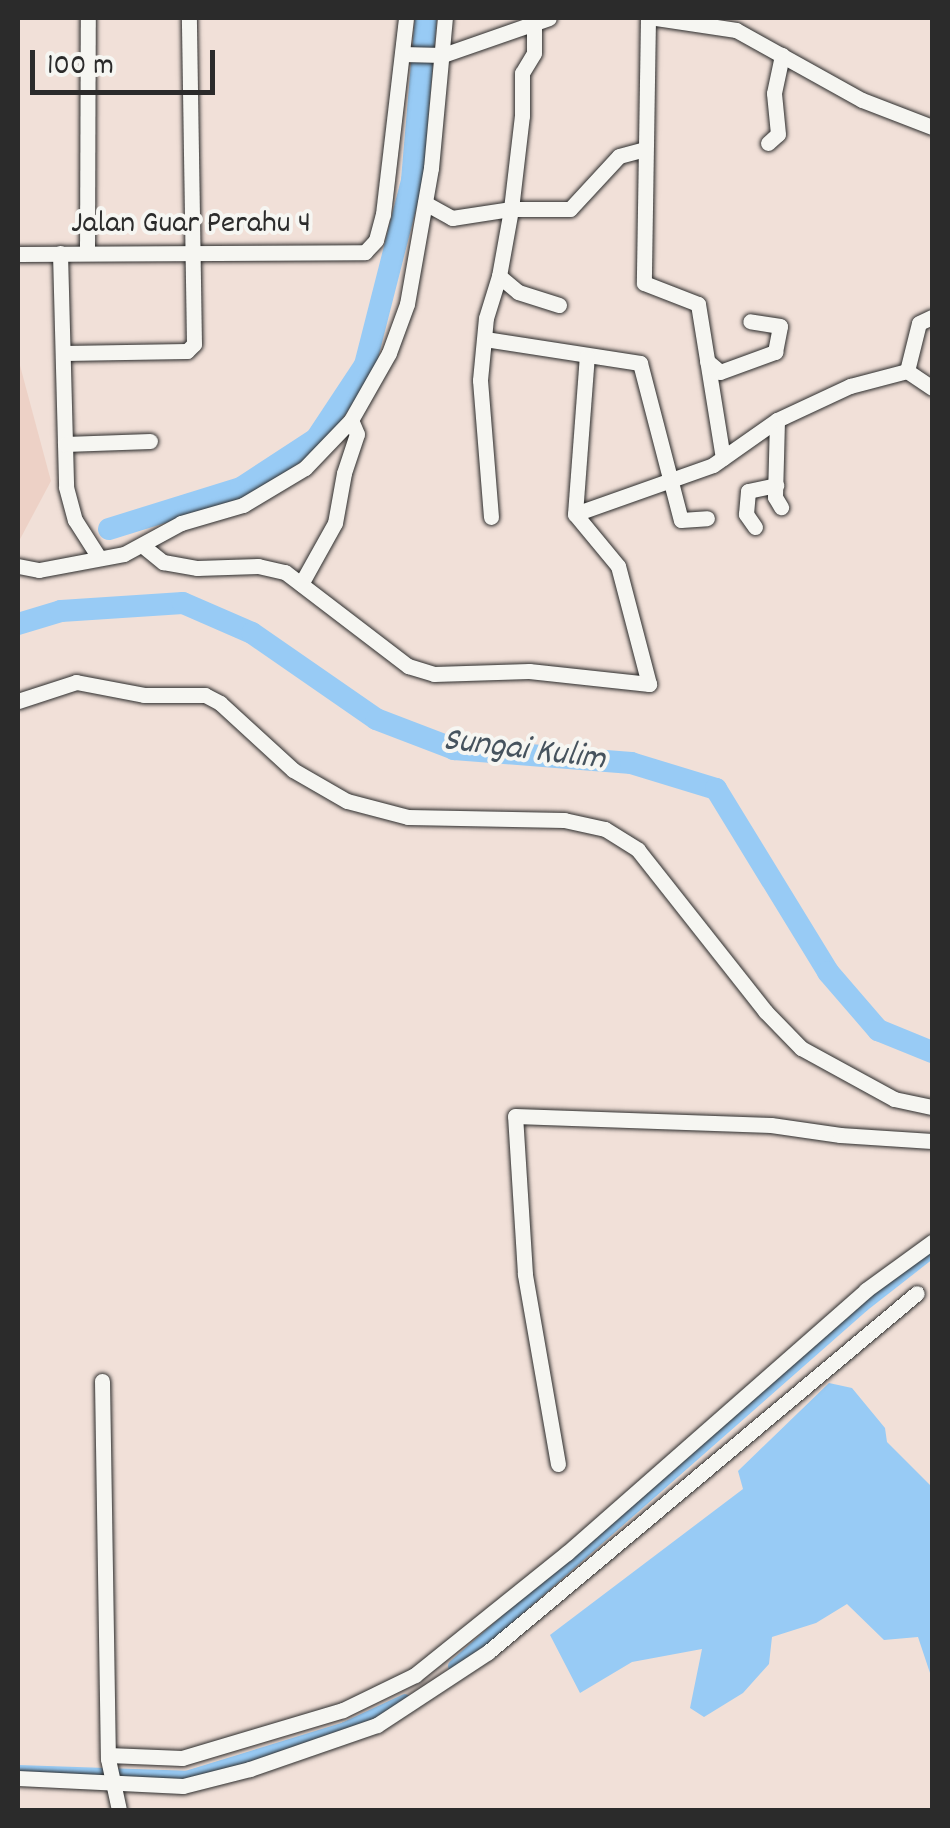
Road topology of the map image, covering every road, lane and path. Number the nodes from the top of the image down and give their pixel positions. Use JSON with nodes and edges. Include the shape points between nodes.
{"nodes":[{"id":1,"x":88,"y":18,"type":"edge"},
{"id":2,"x":189,"y":18,"type":"edge"},
{"id":3,"x":406,"y":18,"type":"edge"},
{"id":4,"x":446,"y":18,"type":"edge"},
{"id":5,"x":549,"y":18,"type":"edge"},
{"id":6,"x":648,"y":18,"type":"edge"},
{"id":7,"x":656,"y":18,"type":"edge"},
{"id":8,"x":688,"y":19,"type":"edge"},
{"id":9,"x":737,"y":24,"type":"edge"},
{"id":10,"x":534,"y":26,"type":"junction"},
{"id":11,"x":406,"y":54,"type":"junction"},
{"id":12,"x":442,"y":55,"type":"junction"},
{"id":13,"x":782,"y":55,"type":"junction"},
{"id":14,"x":932,"y":126,"type":"edge"},
{"id":15,"x":768,"y":143,"type":"dead end"},
{"id":16,"x":645,"y":149,"type":"junction"},
{"id":17,"x":424,"y":204,"type":"junction"},
{"id":18,"x":511,"y":208,"type":"junction"},
{"id":19,"x":88,"y":252,"type":"junction"},
{"id":20,"x":191,"y":252,"type":"junction"},
{"id":21,"x":60,"y":253,"type":"junction"},
{"id":22,"x":18,"y":254,"type":"edge"},
{"id":23,"x":499,"y":276,"type":"junction"},
{"id":24,"x":559,"y":305,"type":"dead end"},
{"id":25,"x":932,"y":317,"type":"edge"},
{"id":26,"x":750,"y":321,"type":"dead end"},
{"id":27,"x":486,"y":339,"type":"junction"},
{"id":28,"x":64,"y":353,"type":"junction"},
{"id":29,"x":587,"y":356,"type":"junction"},
{"id":30,"x":707,"y":361,"type":"junction"},
{"id":31,"x":906,"y":371,"type":"junction"},
{"id":32,"x":932,"y":388,"type":"edge"},
{"id":33,"x":351,"y":420,"type":"junction"},
{"id":34,"x":777,"y":420,"type":"junction"},
{"id":35,"x":150,"y":441,"type":"dead end"},
{"id":36,"x":65,"y":444,"type":"junction"},
{"id":37,"x":723,"y":458,"type":"junction"},
{"id":38,"x":674,"y":482,"type":"junction"},
{"id":39,"x":776,"y":485,"type":"junction"},
{"id":40,"x":782,"y":508,"type":"dead end"},
{"id":41,"x":575,"y":514,"type":"junction"},
{"id":42,"x":490,"y":518,"type":"dead end"},
{"id":43,"x":706,"y":518,"type":"dead end"},
{"id":44,"x":755,"y":527,"type":"dead end"},
{"id":45,"x":143,"y":546,"type":"junction"},
{"id":46,"x":98,"y":556,"type":"junction"},
{"id":47,"x":18,"y":566,"type":"edge"},
{"id":48,"x":301,"y":584,"type":"junction"},
{"id":49,"x":18,"y":701,"type":"edge"},
{"id":50,"x":932,"y":1107,"type":"edge"},
{"id":51,"x":932,"y":1141,"type":"edge"},
{"id":52,"x":932,"y":1242,"type":"edge"},
{"id":53,"x":917,"y":1293,"type":"dead end"},
{"id":54,"x":102,"y":1381,"type":"dead end"},
{"id":55,"x":558,"y":1464,"type":"dead end"},
{"id":56,"x":108,"y":1757,"type":"junction"},
{"id":57,"x":18,"y":1778,"type":"edge"},
{"id":58,"x":110,"y":1780,"type":"junction"},
{"id":59,"x":119,"y":1810,"type":"edge"}],
"edges":[{"from":1,"to":19,"type":"street"},
{"from":2,"to":20,"type":"street"},
{"from":3,"to":11,"type":"street"},
{"from":4,"to":12,"type":"street"},
{"from":5,"to":10,"type":"street"},
{"from":6,"to":16,"type":"street"},
{"from":7,"to":8,"type":"street"},
{"from":8,"to":9,"type":"street"},
{"from":9,"to":13,"type":"street"},
{"from":10,"to":12,"type":"street"},
{"from":10,"to":18,"type":"street","via":[[534,53],[522,72]]},
{"from":11,"to":12,"type":"street"},
{"from":11,"to":20,"type":"street","name":"Jalan Guar Perahu 4","via":[[383,214],[365,252]]},
{"from":12,"to":17,"type":"street"},
{"from":13,"to":14,"type":"street","via":[[862,100]]},
{"from":13,"to":15,"type":"street","via":[[774,92],[778,134]]},
{"from":16,"to":18,"type":"street","via":[[619,156],[570,209]]},
{"from":16,"to":30,"type":"street","via":[[644,284],[698,304]]},
{"from":17,"to":18,"type":"street","via":[[452,218]]},
{"from":17,"to":33,"type":"street","via":[[406,304],[389,353]]},
{"from":18,"to":23,"type":"street"},
{"from":19,"to":20,"type":"street","name":"Jalan Guar Perahu 4"},
{"from":19,"to":21,"type":"street","name":"Jalan Guar Perahu 4"},
{"from":20,"to":28,"type":"street","via":[[194,344],[187,351]]},
{"from":21,"to":22,"type":"street","name":"Jalan Guar Perahu 4"},
{"from":21,"to":28,"type":"street"},
{"from":23,"to":24,"type":"street","via":[[518,292]]},
{"from":23,"to":27,"type":"street"},
{"from":25,"to":31,"type":"street","via":[[919,323]]},
{"from":26,"to":30,"type":"street","via":[[780,326],[775,352],[720,372]]},
{"from":27,"to":29,"type":"street"},
{"from":27,"to":42,"type":"street","via":[[480,380]]},
{"from":28,"to":36,"type":"street"},
{"from":29,"to":38,"type":"street","via":[[640,363]]},
{"from":29,"to":41,"type":"street"},
{"from":30,"to":37,"type":"street"},
{"from":31,"to":32,"type":"street"},
{"from":31,"to":34,"type":"street","via":[[850,386]]},
{"from":33,"to":45,"type":"street","via":[[332,444],[271,490]]},
{"from":33,"to":48,"type":"street","via":[[357,434],[335,523]]},
{"from":34,"to":37,"type":"street"},
{"from":34,"to":39,"type":"street"},
{"from":35,"to":36,"type":"street"},
{"from":36,"to":46,"type":"street","via":[[75,520]]},
{"from":37,"to":38,"type":"street"},
{"from":38,"to":41,"type":"street"},
{"from":38,"to":43,"type":"street","via":[[681,520]]},
{"from":39,"to":40,"type":"street"},
{"from":39,"to":44,"type":"street","via":[[748,492],[746,514]]},
{"from":41,"to":48,"type":"street","via":[[618,566],[649,684],[529,670],[434,674],[408,666]]},
{"from":45,"to":46,"type":"street"},
{"from":45,"to":48,"type":"street","via":[[163,562],[258,566]]},
{"from":46,"to":47,"type":"street","via":[[39,570]]},
{"from":49,"to":50,"type":"street","via":[[76,682],[144,695],[205,695],[293,770],[347,801],[408,817],[548,819],[604,830],[638,850],[764,1011],[801,1048],[894,1099]]},
{"from":51,"to":55,"type":"street","via":[[771,1125],[515,1116],[526,1274]]},
{"from":52,"to":56,"type":"street","via":[[415,1675],[343,1710],[182,1758]]},
{"from":53,"to":58,"type":"street","via":[[488,1652],[408,1708],[304,1750],[184,1786]]},
{"from":54,"to":56,"type":"street"},
{"from":56,"to":58,"type":"street"},
{"from":57,"to":58,"type":"street"},
{"from":58,"to":59,"type":"street"}]}
